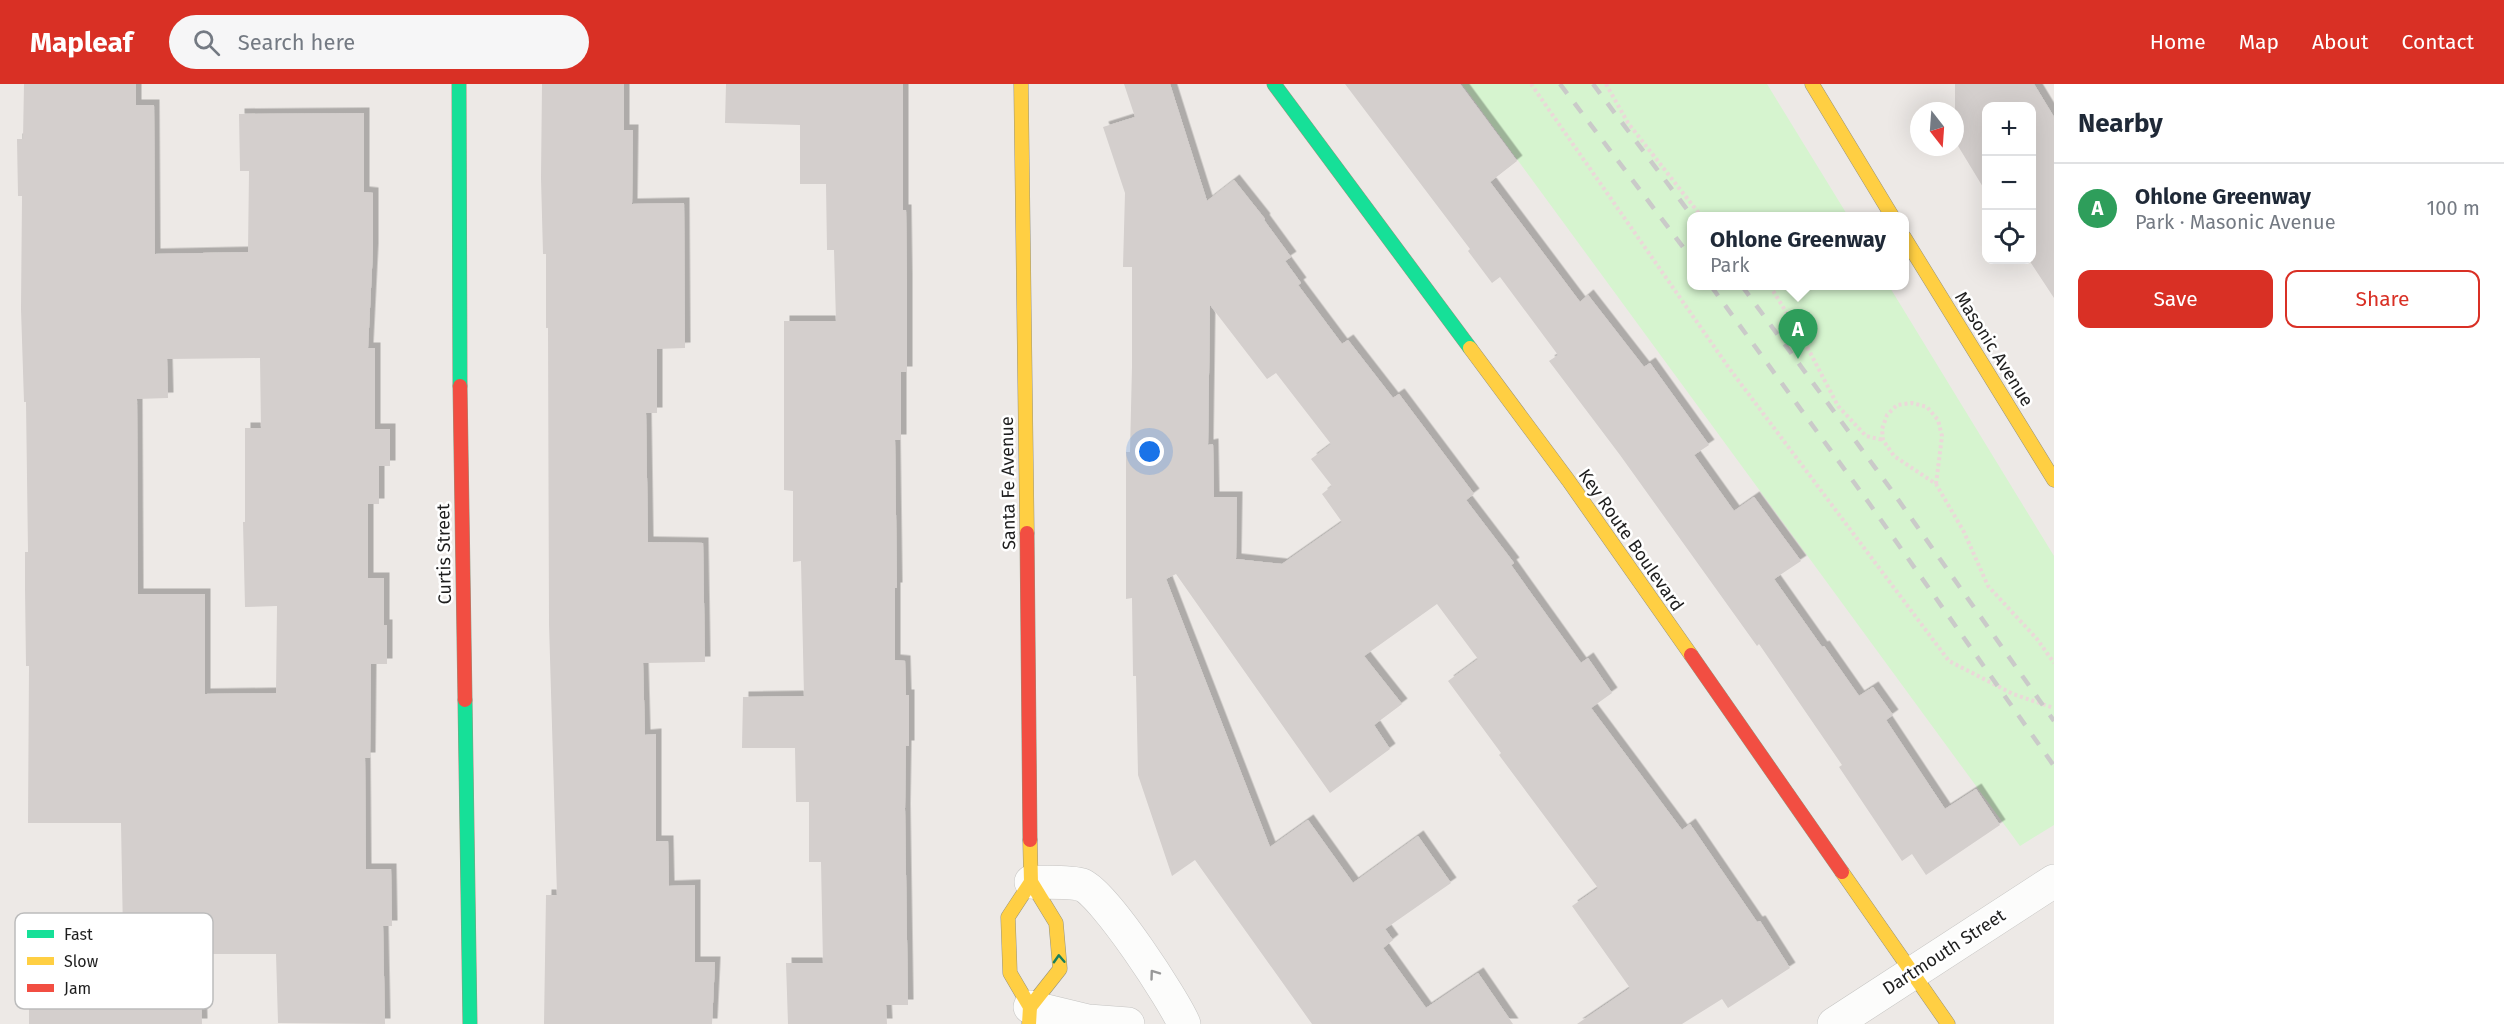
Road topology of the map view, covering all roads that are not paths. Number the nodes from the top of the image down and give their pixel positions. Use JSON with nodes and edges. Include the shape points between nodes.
{"nodes":[{"id":1,"x":459,"y":84,"type":"edge"},
{"id":2,"x":1021,"y":84,"type":"edge"},
{"id":3,"x":1274,"y":84,"type":"edge"},
{"id":4,"x":1812,"y":84,"type":"edge"},
{"id":5,"x":1890,"y":212,"type":"edge"},
{"id":6,"x":1909,"y":244,"type":"edge"},
{"id":7,"x":2054,"y":480,"type":"edge"},
{"id":8,"x":2054,"y":880,"type":"edge"},
{"id":9,"x":1031,"y":882,"type":"junction"},
{"id":10,"x":1913,"y":971,"type":"junction"},
{"id":11,"x":1030,"y":1016,"type":"edge"},
{"id":12,"x":470,"y":1024,"type":"edge"},
{"id":13,"x":1128,"y":1024,"type":"edge"},
{"id":14,"x":1184,"y":1024,"type":"edge"},
{"id":15,"x":1834,"y":1024,"type":"edge"},
{"id":16,"x":1948,"y":1024,"type":"edge"}],
"edges":[{"from":1,"to":12,"type":"street","name":"Curtis Street"},
{"from":2,"to":9,"type":"street","name":"Santa Fe Avenue"},
{"from":3,"to":10,"type":"street","name":"Key Route Boulevard","via":[[1568,480]]},
{"from":4,"to":5,"type":"street"},
{"from":6,"to":7,"type":"street","name":"Masonic Avenue"},
{"from":8,"to":10,"type":"street","name":"Dartmouth Street"},
{"from":9,"to":11,"type":"street","via":[[1008,917],[1010,973]]},
{"from":11,"to":9,"type":"street","one_way":true,"via":[[1060,969],[1056,923]]},
{"from":14,"to":9,"type":"street","one_way":true,"via":[[1161,983],[1097,896],[1082,885]]},
{"from":10,"to":15,"type":"street","name":"Dartmouth Street"},
{"from":10,"to":16,"type":"street","name":"Key Route Boulevard"},
{"from":11,"to":13,"type":"street"}]}
